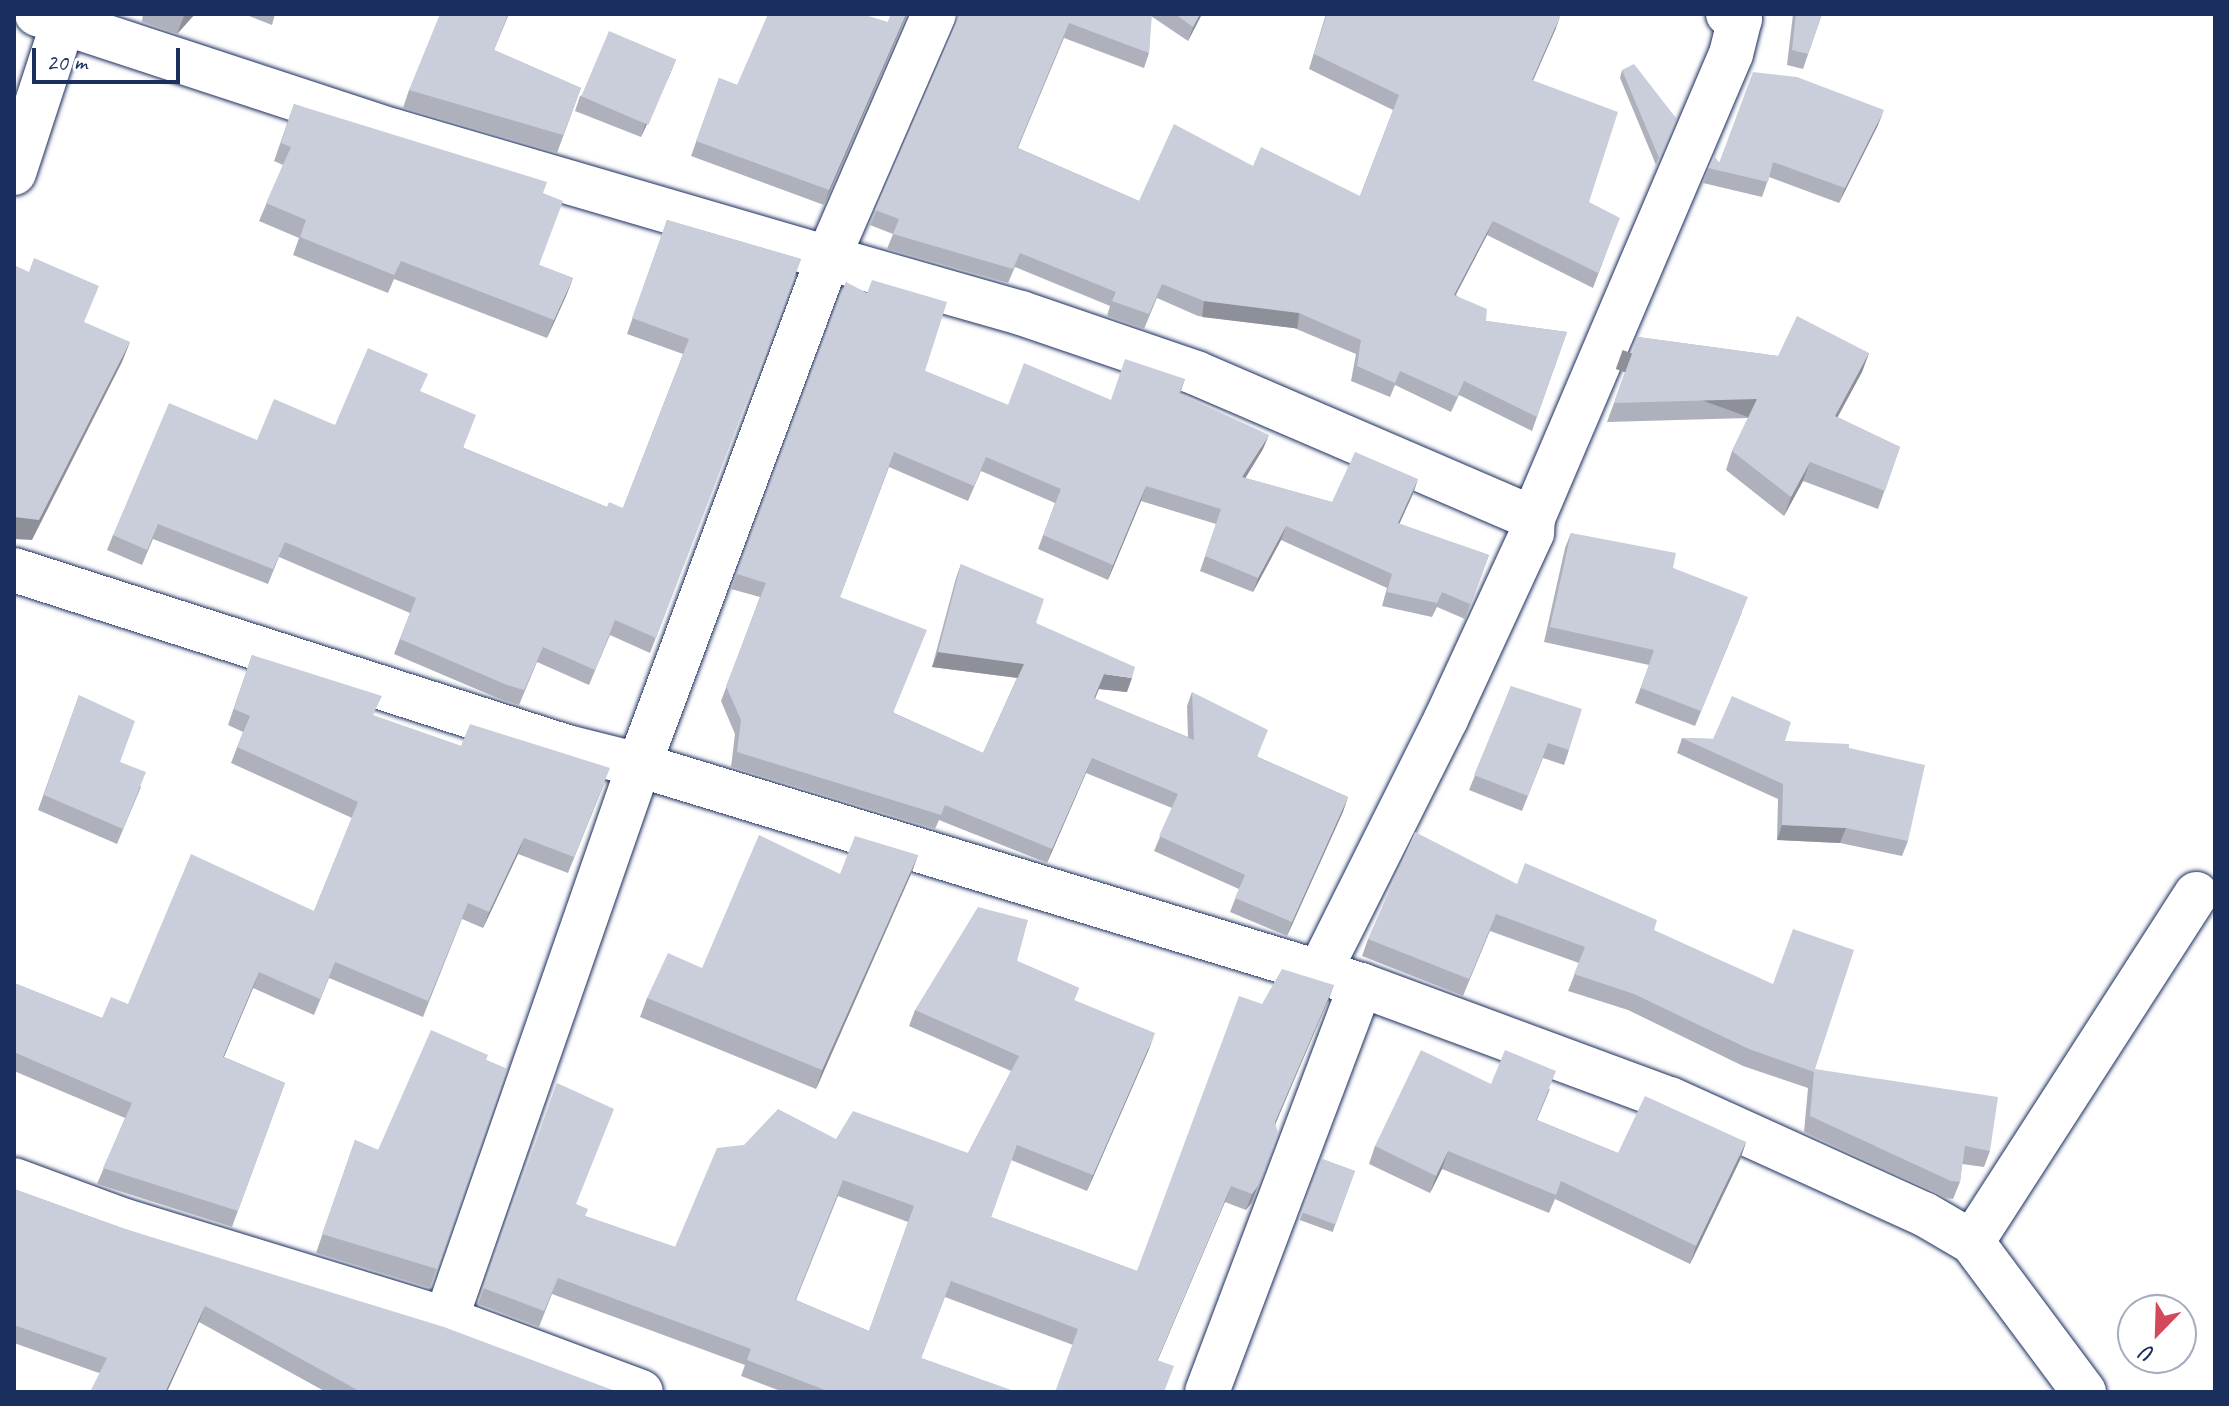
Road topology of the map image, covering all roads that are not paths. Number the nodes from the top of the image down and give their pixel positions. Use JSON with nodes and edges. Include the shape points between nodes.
{"nodes":[{"id":1,"x":934,"y":14,"type":"edge"},
{"id":2,"x":1736,"y":16,"type":"edge"},
{"id":3,"x":56,"y":17,"type":"edge"},
{"id":4,"x":14,"y":173,"type":"edge"},
{"id":5,"x":828,"y":258,"type":"junction"},
{"id":6,"x":1533,"y":518,"type":"junction"},
{"id":7,"x":14,"y":570,"type":"edge"},
{"id":8,"x":639,"y":765,"type":"junction"},
{"id":9,"x":2196,"y":894,"type":"dead end"},
{"id":10,"x":1320,"y":971,"type":"junction"},
{"id":11,"x":1361,"y":985,"type":"junction"},
{"id":12,"x":14,"y":1180,"type":"edge"},
{"id":13,"x":1972,"y":1242,"type":"junction"},
{"id":14,"x":446,"y":1319,"type":"junction"},
{"id":15,"x":641,"y":1392,"type":"edge"},
{"id":16,"x":1207,"y":1392,"type":"edge"},
{"id":17,"x":2084,"y":1392,"type":"edge"}],
"edges":[{"from":1,"to":5,"type":"street"},
{"from":2,"to":6,"type":"street","via":[[1731,54]]},
{"from":3,"to":4,"type":"street"},
{"from":3,"to":5,"type":"street","via":[[393,131]]},
{"from":5,"to":6,"type":"street","via":[[1021,313],[1196,373]]},
{"from":5,"to":8,"type":"street"},
{"from":6,"to":10,"type":"street","via":[[1532,533],[1446,719]]},
{"from":7,"to":8,"type":"street","via":[[567,747]]},
{"from":8,"to":10,"type":"street"},
{"from":8,"to":14,"type":"street"},
{"from":9,"to":13,"type":"street"},
{"from":10,"to":11,"type":"street"},
{"from":11,"to":13,"type":"street","via":[[1670,1099],[1924,1214]]},
{"from":11,"to":16,"type":"street"},
{"from":12,"to":14,"type":"street","via":[[125,1221]]},
{"from":13,"to":17,"type":"street"},
{"from":14,"to":15,"type":"street"}]}
